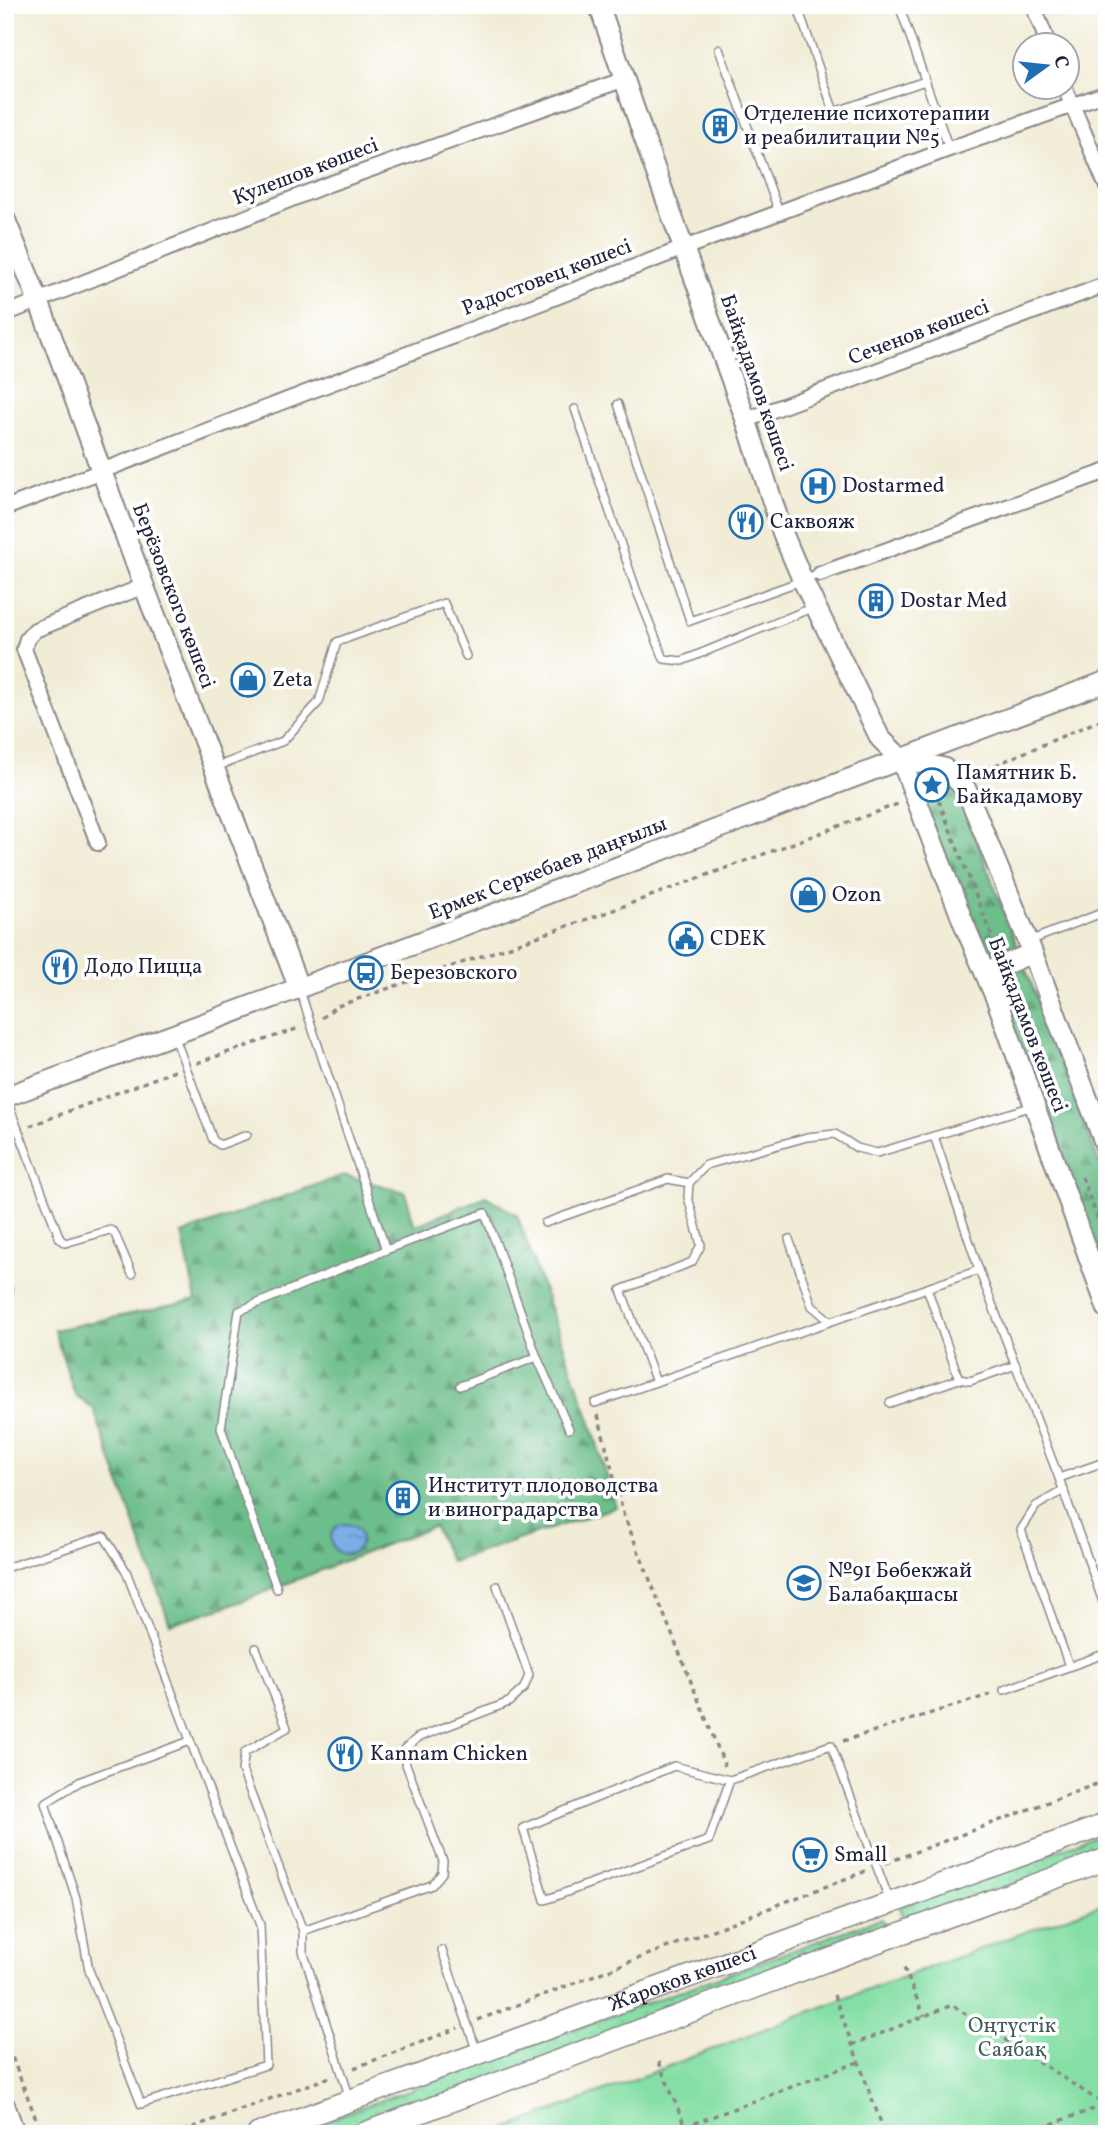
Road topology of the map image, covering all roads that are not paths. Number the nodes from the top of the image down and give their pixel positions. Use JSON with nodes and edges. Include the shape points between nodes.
{"nodes":[{"id":1,"x":599,"y":5,"type":"edge"},
{"id":2,"x":797,"y":5,"type":"edge"},
{"id":3,"x":900,"y":5,"type":"edge"},
{"id":4,"x":1033,"y":5,"type":"edge"},
{"id":5,"x":1044,"y":32,"type":"edge"},
{"id":6,"x":719,"y":48,"type":"dead end"},
{"id":7,"x":625,"y":79,"type":"junction"},
{"id":8,"x":925,"y":81,"type":"junction"},
{"id":9,"x":1107,"y":93,"type":"edge"},
{"id":10,"x":1071,"y":102,"type":"edge"},
{"id":11,"x":1072,"y":105,"type":"junction"},
{"id":12,"x":948,"y":149,"type":"junction"},
{"id":13,"x":1107,"y":187,"type":"edge"},
{"id":14,"x":779,"y":213,"type":"junction"},
{"id":15,"x":5,"y":219,"type":"edge"},
{"id":16,"x":684,"y":248,"type":"junction"},
{"id":17,"x":1107,"y":284,"type":"edge"},
{"id":18,"x":38,"y":302,"type":"junction"},
{"id":19,"x":5,"y":314,"type":"edge"},
{"id":20,"x":618,"y":404,"type":"dead end"},
{"id":21,"x":575,"y":409,"type":"dead end"},
{"id":22,"x":746,"y":420,"type":"junction"},
{"id":23,"x":102,"y":471,"type":"junction"},
{"id":24,"x":1107,"y":471,"type":"edge"},
{"id":25,"x":5,"y":508,"type":"edge"},
{"id":26,"x":811,"y":578,"type":"junction"},
{"id":27,"x":144,"y":586,"type":"junction"},
{"id":28,"x":815,"y":607,"type":"junction"},
{"id":29,"x":466,"y":656,"type":"dead end"},
{"id":30,"x":1107,"y":681,"type":"edge"},
{"id":31,"x":901,"y":759,"type":"junction"},
{"id":32,"x":215,"y":767,"type":"junction"},
{"id":33,"x":97,"y":843,"type":"dead end"},
{"id":34,"x":1107,"y":911,"type":"edge"},
{"id":35,"x":1030,"y":947,"type":"junction"},
{"id":36,"x":985,"y":973,"type":"junction"},
{"id":37,"x":299,"y":988,"type":"junction"},
{"id":38,"x":173,"y":1035,"type":"junction"},
{"id":39,"x":6,"y":1097,"type":"edge"},
{"id":40,"x":1034,"y":1105,"type":"junction"},
{"id":41,"x":247,"y":1135,"type":"dead end"},
{"id":42,"x":934,"y":1136,"type":"junction"},
{"id":43,"x":1107,"y":1150,"type":"edge"},
{"id":44,"x":689,"y":1183,"type":"junction"},
{"id":45,"x":545,"y":1223,"type":"dead end"},
{"id":46,"x":789,"y":1239,"type":"dead end"},
{"id":47,"x":386,"y":1250,"type":"junction"},
{"id":48,"x":979,"y":1270,"type":"junction"},
{"id":49,"x":132,"y":1274,"type":"dead end"},
{"id":50,"x":5,"y":1277,"type":"edge"},
{"id":51,"x":927,"y":1288,"type":"junction"},
{"id":52,"x":5,"y":1298,"type":"edge"},
{"id":53,"x":1107,"y":1308,"type":"edge"},
{"id":54,"x":830,"y":1321,"type":"junction"},
{"id":55,"x":537,"y":1357,"type":"junction"},
{"id":56,"x":1016,"y":1365,"type":"junction"},
{"id":57,"x":959,"y":1379,"type":"junction"},
{"id":58,"x":656,"y":1382,"type":"junction"},
{"id":59,"x":460,"y":1385,"type":"dead end"},
{"id":60,"x":595,"y":1403,"type":"road end"},
{"id":61,"x":890,"y":1403,"type":"dead end"},
{"id":62,"x":569,"y":1429,"type":"dead end"},
{"id":63,"x":1107,"y":1461,"type":"edge"},
{"id":64,"x":1059,"y":1478,"type":"junction"},
{"id":65,"x":1064,"y":1490,"type":"junction"},
{"id":66,"x":5,"y":1568,"type":"edge"},
{"id":67,"x":496,"y":1586,"type":"dead end"},
{"id":68,"x":277,"y":1589,"type":"dead end"},
{"id":69,"x":1107,"y":1613,"type":"edge"},
{"id":70,"x":256,"y":1648,"type":"dead end"},
{"id":71,"x":1107,"y":1653,"type":"edge"},
{"id":72,"x":1069,"y":1666,"type":"junction"},
{"id":73,"x":1004,"y":1690,"type":"road end"},
{"id":74,"x":190,"y":1741,"type":"junction"},
{"id":75,"x":730,"y":1780,"type":"junction"},
{"id":76,"x":1107,"y":1824,"type":"edge"},
{"id":77,"x":1107,"y":1859,"type":"edge"},
{"id":78,"x":891,"y":1903,"type":"junction"},
{"id":79,"x":303,"y":1931,"type":"junction"},
{"id":80,"x":901,"y":1934,"type":"junction"},
{"id":81,"x":442,"y":1950,"type":"dead end"},
{"id":82,"x":477,"y":2053,"type":"junction"},
{"id":83,"x":351,"y":2100,"type":"junction"},
{"id":84,"x":5,"y":2106,"type":"edge"},
{"id":85,"x":15,"y":2134,"type":"edge"},
{"id":86,"x":258,"y":2134,"type":"edge"},
{"id":87,"x":362,"y":2134,"type":"edge"}],
"edges":[{"from":1,"to":7,"type":"street","name":"Байқадамов көшесі"},
{"from":2,"to":8,"type":"lane","via":[[834,112]]},
{"from":3,"to":8,"type":"lane"},
{"from":4,"to":5,"type":"street"},
{"from":6,"to":14,"type":"lane"},
{"from":7,"to":16,"type":"street","name":"Байқадамов көшесі"},
{"from":7,"to":18,"type":"street","name":"Кулешов көшесі","via":[[329,184]]},
{"from":8,"to":12,"type":"lane"},
{"from":9,"to":11,"type":"street","name":"Радостовец көшесі"},
{"from":10,"to":11,"type":"street"},
{"from":11,"to":12,"type":"street","name":"Радостовец көшесі"},
{"from":11,"to":13,"type":"street"},
{"from":12,"to":14,"type":"street","name":"Радостовец көшесі"},
{"from":14,"to":16,"type":"street","name":"Радостовец көшесі"},
{"from":15,"to":18,"type":"street","name":"Берёзовского көшесі"},
{"from":16,"to":22,"type":"street","name":"Байқадамов көшесі"},
{"from":16,"to":23,"type":"street","name":"Радостовец көшесі"},
{"from":17,"to":22,"type":"street","name":"Сеченов көшесі"},
{"from":18,"to":19,"type":"street","name":"Кулешов көшесі"},
{"from":18,"to":23,"type":"street","name":"Берёзовского көшесі"},
{"from":20,"to":26,"type":"lane","via":[[690,621]]},
{"from":21,"to":28,"type":"lane","via":[[664,659],[682,661]]},
{"from":22,"to":26,"type":"street","name":"Байқадамов көшесі","via":[[783,534]]},
{"from":23,"to":25,"type":"street","name":"Радостовец көшесі"},
{"from":23,"to":27,"type":"street","name":"Берёзовского көшесі"},
{"from":24,"to":26,"type":"street"},
{"from":26,"to":28,"type":"street","name":"Байқадамов көшесі"},
{"from":27,"to":32,"type":"street","name":"Берёзовского көшесі"},
{"from":27,"to":33,"type":"street","via":[[35,630],[24,649]]},
{"from":28,"to":31,"type":"street","name":"Байқадамов көшесі","via":[[880,737]]},
{"from":29,"to":32,"type":"lane","via":[[444,603],[337,642],[319,702],[282,741]]},
{"from":30,"to":31,"type":"street","name":"Ермек Серкебаев даңғылы"},
{"from":31,"to":35,"type":"street","name":"Байқадамов көшесі","via":[[944,768],[967,789]]},
{"from":31,"to":36,"type":"street","name":"Байқадамов көшесі"},
{"from":31,"to":37,"type":"street","name":"Ермек Серкебаев даңғылы"},
{"from":32,"to":37,"type":"street","name":"Берёзовского көшесі"},
{"from":34,"to":35,"type":"lane"},
{"from":35,"to":36,"type":"street"},
{"from":35,"to":43,"type":"street","name":"Байқадамов көшесі"},
{"from":36,"to":40,"type":"street","name":"Байқадамов көшесі"},
{"from":37,"to":38,"type":"street","name":"Ермек Серкебаев даңғылы"},
{"from":37,"to":47,"type":"lane"},
{"from":38,"to":39,"type":"street","name":"Ермек Серкебаев даңғылы"},
{"from":38,"to":41,"type":"lane","via":[[214,1140],[220,1145]]},
{"from":39,"to":49,"type":"lane","via":[[60,1239],[65,1243],[114,1231]]},
{"from":40,"to":42,"type":"lane"},
{"from":40,"to":53,"type":"street","name":"Байқадамов көшесі"},
{"from":42,"to":44,"type":"lane","via":[[877,1153],[835,1135],[807,1137],[706,1165]]},
{"from":42,"to":48,"type":"lane"},
{"from":44,"to":45,"type":"lane","via":[[668,1179]]},
{"from":44,"to":58,"type":"lane","via":[[688,1197],[701,1245],[692,1262],[621,1290]]},
{"from":46,"to":54,"type":"lane","via":[[812,1306]]},
{"from":47,"to":55,"type":"lane","via":[[485,1213]]},
{"from":47,"to":68,"type":"lane","via":[[239,1311],[222,1428]]},
{"from":48,"to":51,"type":"lane"},
{"from":48,"to":56,"type":"lane"},
{"from":50,"to":52,"type":"lane","via":[[9,1292]]},
{"from":51,"to":54,"type":"lane"},
{"from":51,"to":57,"type":"lane"},
{"from":54,"to":58,"type":"lane"},
{"from":55,"to":59,"type":"lane"},
{"from":55,"to":62,"type":"lane"},
{"from":56,"to":57,"type":"lane","via":[[970,1381]]},
{"from":56,"to":64,"type":"lane"},
{"from":57,"to":61,"type":"lane"},
{"from":58,"to":60,"type":"lane"},
{"from":63,"to":64,"type":"lane"},
{"from":64,"to":65,"type":"lane"},
{"from":65,"to":69,"type":"lane"},
{"from":65,"to":72,"type":"lane","via":[[1035,1506],[1021,1530]]},
{"from":66,"to":74,"type":"lane","via":[[104,1536],[126,1572]]},
{"from":67,"to":79,"type":"lane","via":[[529,1675],[524,1688],[509,1702],[417,1738],[405,1749],[404,1759],[443,1861],[442,1874],[432,1885]]},
{"from":70,"to":79,"type":"lane","via":[[288,1728],[245,1752],[242,1770]]},
{"from":71,"to":72,"type":"lane"},
{"from":72,"to":73,"type":"lane"},
{"from":74,"to":74,"type":"lane","via":[[260,1925],[266,2065],[141,2104],[89,1970],[76,1898],[45,1803],[81,1781]]},
{"from":75,"to":75,"type":"lane","via":[[674,1766],[523,1828],[545,1900],[709,1840]]},
{"from":75,"to":78,"type":"lane","via":[[831,1745]]},
{"from":76,"to":78,"type":"main road","name":"Жароков көшесі"},
{"from":77,"to":80,"type":"main road","name":"Жароков көшесі"},
{"from":78,"to":80,"type":"main road"},
{"from":78,"to":82,"type":"main road","name":"Жароков көшесі"},
{"from":79,"to":83,"type":"lane","via":[[303,1951]]},
{"from":80,"to":87,"type":"main road","name":"Жароков көшесі"},
{"from":81,"to":82,"type":"lane"},
{"from":82,"to":83,"type":"main road","name":"Жароков көшесі"},
{"from":83,"to":86,"type":"main road","name":"Жароков көшесі"},
{"from":84,"to":85,"type":"street"}]}
